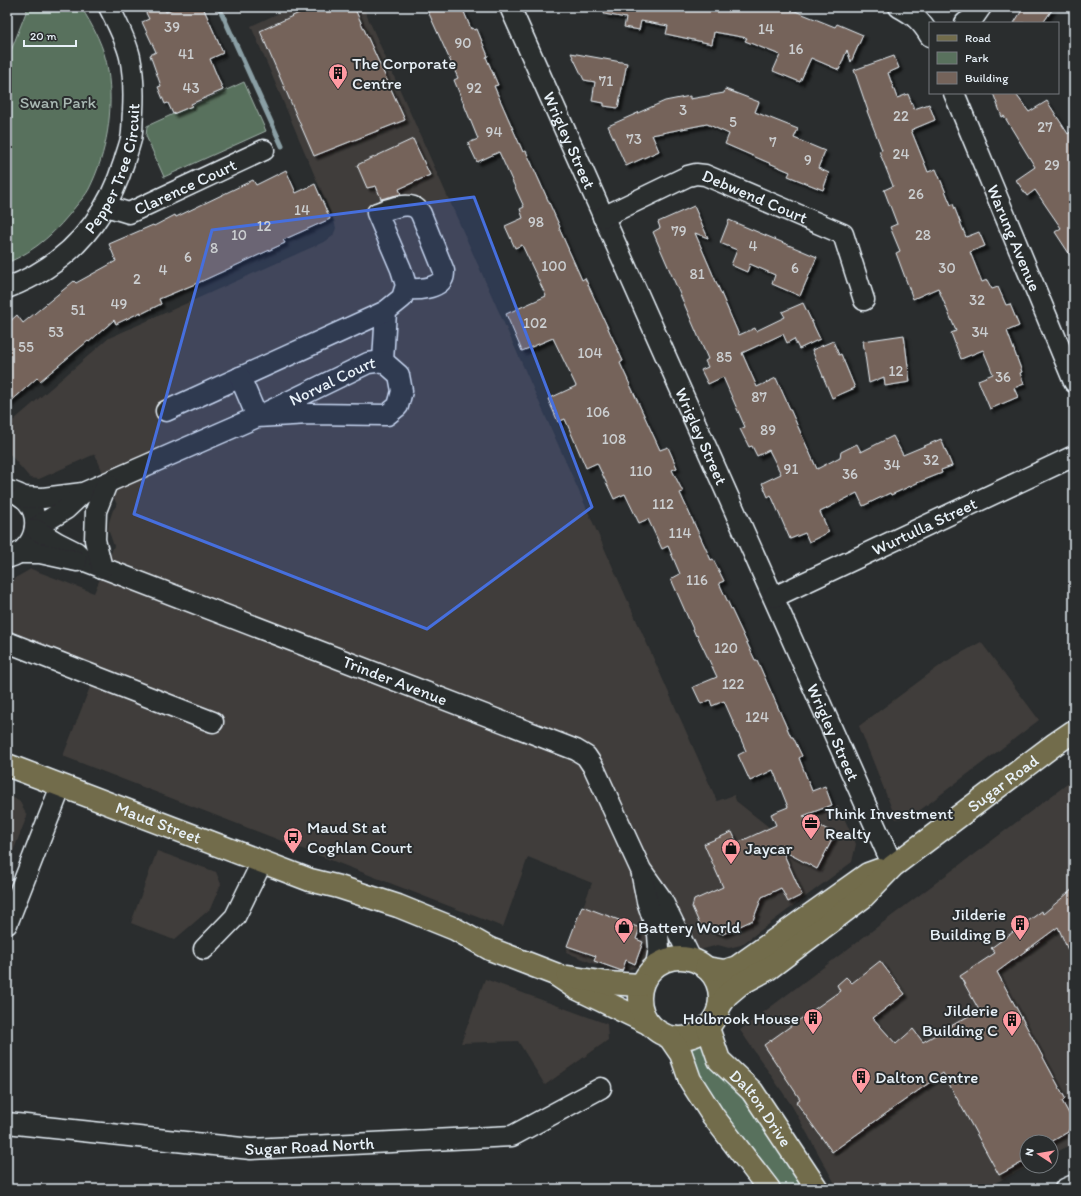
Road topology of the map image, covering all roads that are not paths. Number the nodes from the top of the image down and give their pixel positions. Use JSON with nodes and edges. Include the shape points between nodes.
{"nodes":[{"id":1,"x":110,"y":7,"type":"edge"},
{"id":2,"x":510,"y":7,"type":"edge"},
{"id":3,"x":899,"y":7,"type":"edge"},
{"id":4,"x":981,"y":7,"type":"edge"},
{"id":5,"x":966,"y":22,"type":"edge"},
{"id":6,"x":929,"y":34,"type":"edge"},
{"id":7,"x":954,"y":94,"type":"edge"},
{"id":8,"x":264,"y":150,"type":"dead end"},
{"id":9,"x":106,"y":206,"type":"junction"},
{"id":10,"x":603,"y":217,"type":"junction"},
{"id":11,"x":7,"y":288,"type":"edge"},
{"id":12,"x":406,"y":290,"type":"dead end"},
{"id":13,"x":864,"y":300,"type":"dead end"},
{"id":14,"x":386,"y":311,"type":"junction"},
{"id":15,"x":383,"y":361,"type":"junction"},
{"id":16,"x":240,"y":377,"type":"junction"},
{"id":17,"x":1074,"y":382,"type":"edge"},
{"id":18,"x":166,"y":411,"type":"dead end"},
{"id":19,"x":257,"y":417,"type":"junction"},
{"id":20,"x":1074,"y":456,"type":"edge"},
{"id":21,"x":107,"y":483,"type":"junction"},
{"id":22,"x":83,"y":493,"type":"junction"},
{"id":23,"x":14,"y":494,"type":"edge"},
{"id":24,"x":35,"y":529,"type":"junction"},
{"id":25,"x":14,"y":555,"type":"edge"},
{"id":26,"x":93,"y":565,"type":"junction"},
{"id":27,"x":774,"y":597,"type":"junction"},
{"id":28,"x":7,"y":642,"type":"edge"},
{"id":29,"x":213,"y":722,"type":"dead end"},
{"id":30,"x":1074,"y":732,"type":"edge"},
{"id":31,"x":7,"y":765,"type":"edge"},
{"id":32,"x":61,"y":786,"type":"junction"},
{"id":33,"x":262,"y":862,"type":"junction"},
{"id":34,"x":893,"y":866,"type":"junction"},
{"id":35,"x":641,"y":870,"type":"junction"},
{"id":36,"x":7,"y":924,"type":"edge"},
{"id":37,"x":204,"y":949,"type":"dead end"},
{"id":38,"x":699,"y":963,"type":"junction"},
{"id":39,"x":656,"y":965,"type":"junction"},
{"id":40,"x":555,"y":974,"type":"junction"},
{"id":41,"x":641,"y":985,"type":"junction"},
{"id":42,"x":719,"y":1007,"type":"junction"},
{"id":43,"x":648,"y":1023,"type":"junction"},
{"id":44,"x":708,"y":1028,"type":"junction"},
{"id":45,"x":670,"y":1038,"type":"junction"},
{"id":46,"x":601,"y":1088,"type":"dead end"},
{"id":47,"x":7,"y":1123,"type":"edge"},
{"id":48,"x":1074,"y":1185,"type":"edge"},
{"id":49,"x":769,"y":1189,"type":"edge"},
{"id":50,"x":817,"y":1189,"type":"edge"},
{"id":51,"x":1065,"y":1189,"type":"edge"}],
"edges":[{"from":1,"to":9,"type":"street","name":"Pepper Tree Circuit","via":[[130,57],[134,88],[131,138],[117,184]]},
{"from":2,"to":10,"type":"street","name":"Wrigley Street"},
{"from":3,"to":6,"type":"street","via":[[923,24]]},
{"from":4,"to":5,"type":"street"},
{"from":7,"to":17,"type":"street","name":"Warung Avenue"},
{"from":8,"to":9,"type":"street","name":"Clarence Court","via":[[129,213]]},
{"from":9,"to":11,"type":"street","name":"Pepper Tree Circuit","via":[[87,233],[66,255],[24,282]]},
{"from":10,"to":13,"type":"street","name":"Debwend Court","via":[[688,176],[705,175],[843,234]]},
{"from":10,"to":27,"type":"street","name":"Wrigley Street"},
{"from":12,"to":14,"type":"street","via":[[402,298]]},
{"from":14,"to":15,"type":"street"},
{"from":14,"to":16,"type":"street"},
{"from":15,"to":19,"type":"street","name":"Norval Court","via":[[368,363]]},
{"from":15,"to":19,"type":"street","name":"Norval Court","via":[[399,375],[402,391],[398,406],[387,415],[309,414]]},
{"from":16,"to":18,"type":"street"},
{"from":16,"to":19,"type":"street"},
{"from":19,"to":21,"type":"street","name":"Norval Court"},
{"from":20,"to":27,"type":"street","name":"Wurtulla Street"},
{"from":21,"to":22,"type":"street","name":"Norval Court"},
{"from":21,"to":26,"type":"street","via":[[96,511]]},
{"from":22,"to":23,"type":"street","name":"Norval Court","via":[[43,498]]},
{"from":22,"to":24,"type":"street","name":"Norval Court","via":[[66,509]]},
{"from":23,"to":24,"type":"street","via":[[30,506],[35,516]]},
{"from":24,"to":25,"type":"street","via":[[29,545]]},
{"from":24,"to":26,"type":"street","name":"Trinder Avenue","via":[[76,552]]},
{"from":25,"to":26,"type":"street","name":"Trinder Avenue","via":[[40,553]]},
{"from":26,"to":35,"type":"street","name":"Trinder Avenue","via":[[576,750],[586,756],[594,768]]},
{"from":27,"to":34,"type":"street","name":"Wrigley Street"},
{"from":28,"to":29,"type":"street"},
{"from":30,"to":34,"type":"main road","name":"Sugar Road","via":[[1049,748]]},
{"from":31,"to":32,"type":"main road","name":"Maud Street"},
{"from":32,"to":33,"type":"main road","name":"Maud Street"},
{"from":32,"to":36,"type":"street"},
{"from":33,"to":37,"type":"street","via":[[234,917]]},
{"from":33,"to":40,"type":"main road","name":"Maud Street","via":[[310,880],[348,901],[396,922],[451,941],[490,949]]},
{"from":34,"to":38,"type":"main road","via":[[868,874],[737,967],[725,971]]},
{"from":34,"to":42,"type":"main road","via":[[862,898],[768,969],[740,984],[727,995]]},
{"from":35,"to":38,"type":"street","name":"Trinder Avenue","via":[[661,898]]},
{"from":35,"to":39,"type":"street","name":"Trinder Avenue","via":[[647,901],[658,934]]},
{"from":38,"to":39,"type":"main road","via":[[679,957],[667,959]]},
{"from":38,"to":42,"type":"main road","via":[[711,972],[718,983]]},
{"from":39,"to":41,"type":"main road"},
{"from":40,"to":41,"type":"main road","name":"Maud Street","via":[[607,983]]},
{"from":40,"to":43,"type":"main road","name":"Maud Street","via":[[576,988]]},
{"from":41,"to":43,"type":"main road","via":[[641,1011]]},
{"from":42,"to":44,"type":"main road"},
{"from":43,"to":45,"type":"main road"},
{"from":44,"to":45,"type":"main road","via":[[698,1035],[684,1039]]},
{"from":44,"to":50,"type":"main road","name":"Dalton Drive","via":[[719,1060],[752,1092]]},
{"from":45,"to":49,"type":"main road","via":[[681,1054],[690,1080],[712,1116]]},
{"from":46,"to":47,"type":"street","name":"Sugar Road North","via":[[512,1136],[251,1149]]},
{"from":48,"to":51,"type":"street"}]}
